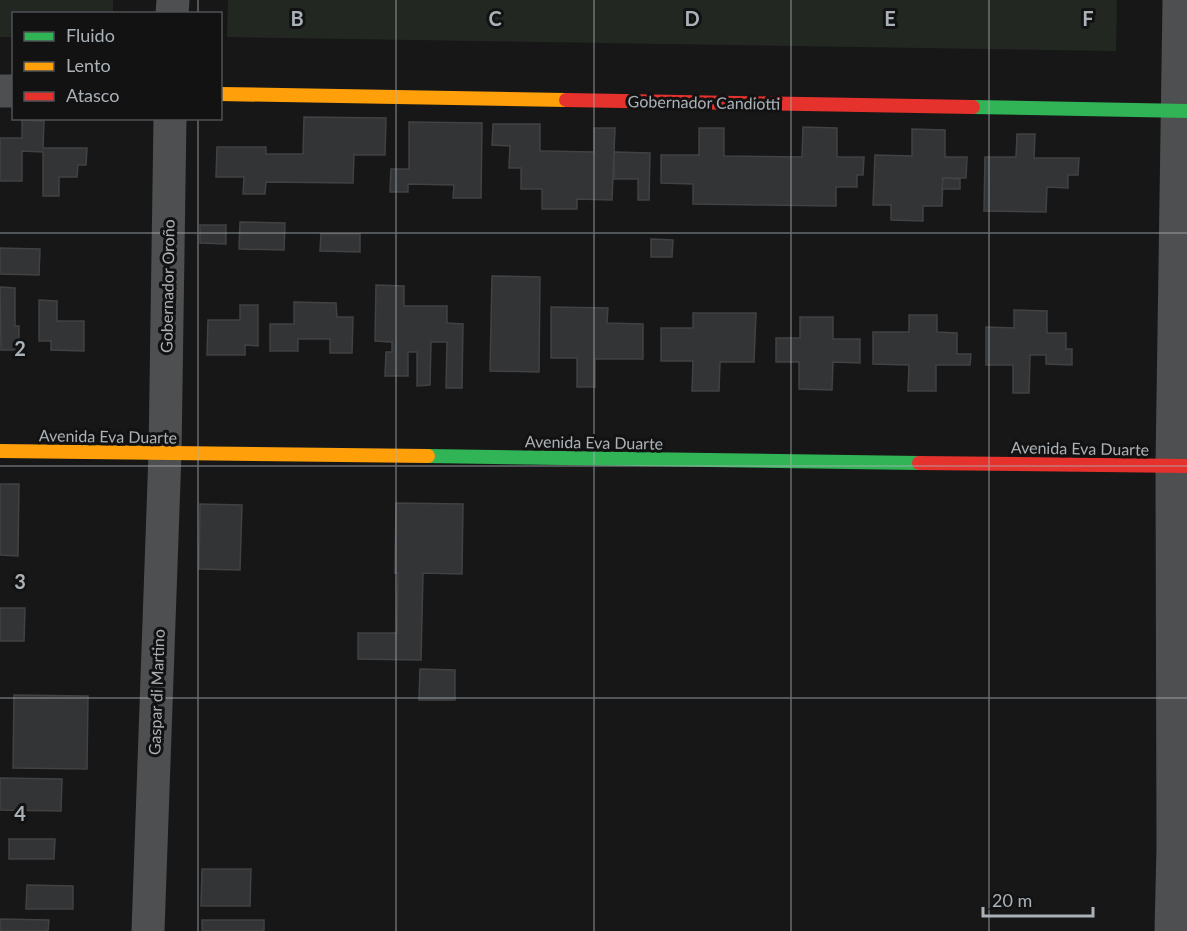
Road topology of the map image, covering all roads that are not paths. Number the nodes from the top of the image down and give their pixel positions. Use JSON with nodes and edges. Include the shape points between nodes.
{"nodes":[{"id":1,"x":1179,"y":0,"type":"edge"},
{"id":2,"x":222,"y":94,"type":"edge"},
{"id":3,"x":1182,"y":110,"type":"edge"},
{"id":4,"x":170,"y":120,"type":"edge"},
{"id":5,"x":0,"y":451,"type":"edge"},
{"id":6,"x":165,"y":453,"type":"junction"},
{"id":7,"x":1180,"y":465,"type":"edge"},
{"id":8,"x":1180,"y":848,"type":"edge"},
{"id":9,"x":148,"y":931,"type":"edge"},
{"id":10,"x":1171,"y":931,"type":"edge"}],
"edges":[{"from":1,"to":3,"type":"street"},
{"from":2,"to":3,"type":"main road","name":"Gobernador Candiotti"},
{"from":3,"to":7,"type":"street"},
{"from":4,"to":6,"type":"street","name":"Gobernador Oroño"},
{"from":5,"to":6,"type":"main road","name":"Avenida Eva Duarte"},
{"from":6,"to":7,"type":"main road","name":"Avenida Eva Duarte"},
{"from":6,"to":9,"type":"street","name":"Gaspar di Martino"},
{"from":7,"to":8,"type":"street"},
{"from":8,"to":10,"type":"street"}]}
